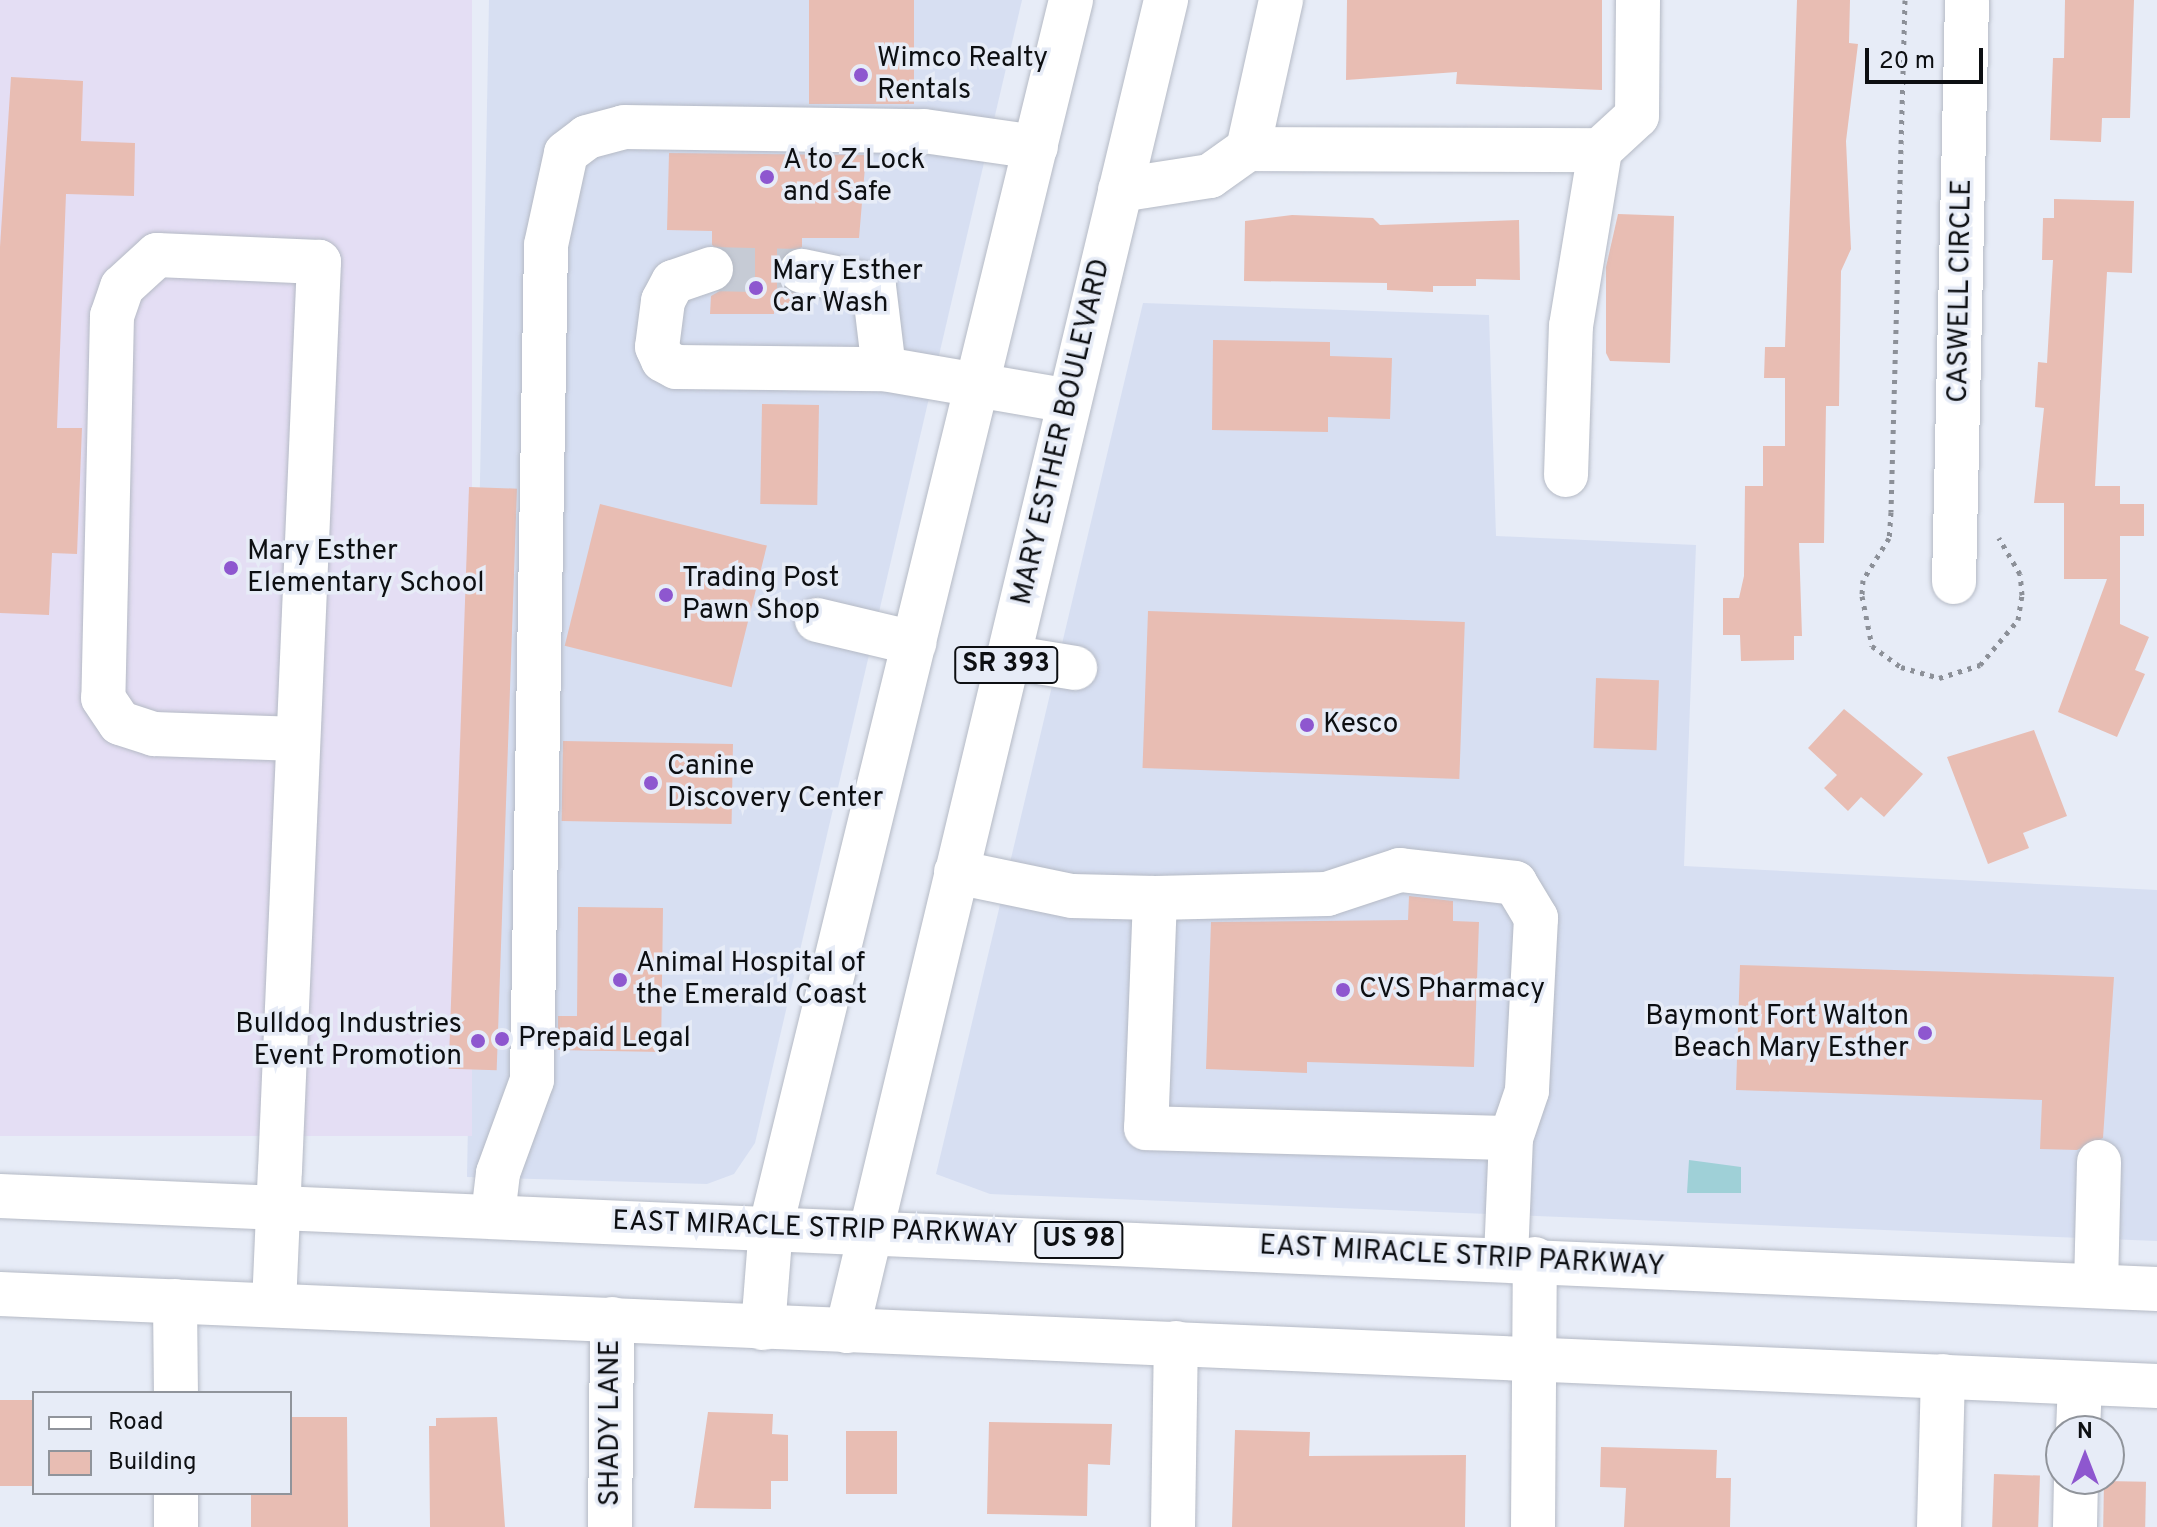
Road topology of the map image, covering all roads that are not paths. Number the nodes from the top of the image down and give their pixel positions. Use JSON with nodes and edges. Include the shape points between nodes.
{"nodes":[{"id":1,"x":1071,"y":0,"type":"edge"},
{"id":2,"x":1166,"y":0,"type":"edge"},
{"id":3,"x":1281,"y":0,"type":"edge"},
{"id":4,"x":1638,"y":0,"type":"edge"},
{"id":5,"x":1967,"y":0,"type":"edge"},
{"id":6,"x":1036,"y":147,"type":"junction"},
{"id":7,"x":1248,"y":149,"type":"junction"},
{"id":8,"x":1600,"y":150,"type":"junction"},
{"id":9,"x":1120,"y":190,"type":"junction"},
{"id":10,"x":711,"y":269,"type":"tunnel mouth"},
{"id":11,"x":802,"y":271,"type":"tunnel mouth"},
{"id":12,"x":884,"y":369,"type":"junction"},
{"id":13,"x":978,"y":381,"type":"junction"},
{"id":14,"x":1069,"y":401,"type":"junction"},
{"id":15,"x":1566,"y":475,"type":"dead end"},
{"id":16,"x":1954,"y":582,"type":"dead end"},
{"id":17,"x":817,"y":620,"type":"dead end"},
{"id":18,"x":914,"y":643,"type":"junction"},
{"id":19,"x":1008,"y":657,"type":"junction"},
{"id":20,"x":1075,"y":668,"type":"dead end"},
{"id":21,"x":298,"y":739,"type":"junction"},
{"id":22,"x":956,"y":872,"type":"junction"},
{"id":23,"x":1155,"y":898,"type":"junction"},
{"id":24,"x":1511,"y":1138,"type":"junction"},
{"id":25,"x":2099,"y":1162,"type":"dead end"},
{"id":26,"x":0,"y":1196,"type":"edge"},
{"id":27,"x":279,"y":1207,"type":"junction"},
{"id":28,"x":493,"y":1215,"type":"junction"},
{"id":29,"x":771,"y":1226,"type":"junction"},
{"id":30,"x":869,"y":1232,"type":"junction"},
{"id":31,"x":1520,"y":1259,"type":"junction"},
{"id":32,"x":2096,"y":1286,"type":"junction"},
{"id":33,"x":2157,"y":1289,"type":"edge"},
{"id":34,"x":0,"y":1294,"type":"edge"},
{"id":35,"x":175,"y":1301,"type":"junction"},
{"id":36,"x":274,"y":1305,"type":"junction"},
{"id":37,"x":612,"y":1319,"type":"junction"},
{"id":38,"x":763,"y":1328,"type":"junction"},
{"id":39,"x":847,"y":1331,"type":"junction"},
{"id":40,"x":1176,"y":1343,"type":"junction"},
{"id":41,"x":1534,"y":1357,"type":"junction"},
{"id":42,"x":1943,"y":1376,"type":"junction"},
{"id":43,"x":2080,"y":1383,"type":"junction"},
{"id":44,"x":2157,"y":1386,"type":"edge"},
{"id":45,"x":176,"y":1391,"type":"edge"},
{"id":46,"x":2079,"y":1415,"type":"edge"},
{"id":47,"x":176,"y":1495,"type":"edge"},
{"id":48,"x":2076,"y":1495,"type":"edge"},
{"id":49,"x":176,"y":1527,"type":"edge"},
{"id":50,"x":610,"y":1527,"type":"edge"},
{"id":51,"x":1173,"y":1527,"type":"edge"},
{"id":52,"x":1533,"y":1527,"type":"edge"},
{"id":53,"x":1939,"y":1527,"type":"edge"},
{"id":54,"x":2075,"y":1527,"type":"edge"}],
"edges":[{"from":1,"to":6,"type":"main road","number":"SR 393"},
{"from":2,"to":9,"type":"main road","name":"MARY ESTHER BOULEVARD","number":"SR 393"},
{"from":3,"to":7,"type":"main road"},
{"from":4,"to":8,"type":"main road","via":[[1637,116]]},
{"from":5,"to":16,"type":"main road","name":"CASWELL CIRCLE"},
{"from":6,"to":13,"type":"main road","number":"SR 393"},
{"from":6,"to":28,"type":"main road","via":[[924,131],[624,127],[587,137],[566,153],[546,245],[532,1080],[498,1173]]},
{"from":7,"to":8,"type":"main road"},
{"from":7,"to":9,"type":"main road","via":[[1210,176]]},
{"from":8,"to":15,"type":"main road","via":[[1571,326]]},
{"from":9,"to":14,"type":"main road","name":"MARY ESTHER BOULEVARD","number":"SR 393"},
{"from":10,"to":12,"type":"main road","via":[[673,282],[663,301],[657,347],[663,360],[676,367]]},
{"from":11,"to":12,"type":"main road","via":[[874,286]]},
{"from":12,"to":13,"type":"main road"},
{"from":13,"to":14,"type":"main road"},
{"from":13,"to":18,"type":"main road","number":"SR 393"},
{"from":14,"to":19,"type":"main road","name":"MARY ESTHER BOULEVARD","number":"SR 393"},
{"from":17,"to":18,"type":"main road"},
{"from":18,"to":29,"type":"main road","number":"SR 393"},
{"from":19,"to":20,"type":"main road"},
{"from":19,"to":22,"type":"main road","name":"MARY ESTHER BOULEVARD","number":"SR 393"},
{"from":21,"to":21,"type":"main road","via":[[154,734],[120,723],[103,698],[112,316],[122,287],[157,255],[319,262]]},
{"from":21,"to":27,"type":"main road"},
{"from":22,"to":23,"type":"main road","via":[[1072,896]]},
{"from":22,"to":30,"type":"main road","name":"MARY ESTHER BOULEVARD","number":"SR 393"},
{"from":23,"to":24,"type":"main road","via":[[1146,1128]]},
{"from":23,"to":24,"type":"main road","via":[[1327,894],[1400,870],[1515,883],[1536,918],[1527,1091]]},
{"from":24,"to":31,"type":"main road"},
{"from":25,"to":32,"type":"main road"},
{"from":26,"to":27,"type":"main road","name":"EAST MIRACLE STRIP PARKWAY","number":"US 98"},
{"from":27,"to":28,"type":"main road","name":"EAST MIRACLE STRIP PARKWAY","number":"US 98"},
{"from":27,"to":36,"type":"main road"},
{"from":28,"to":29,"type":"main road","name":"EAST MIRACLE STRIP PARKWAY","number":"US 98"},
{"from":29,"to":30,"type":"main road","name":"EAST MIRACLE STRIP PARKWAY","number":"US 98"},
{"from":29,"to":38,"type":"main road","number":"SR 393"},
{"from":30,"to":31,"type":"main road","name":"EAST MIRACLE STRIP PARKWAY","number":"US 98"},
{"from":30,"to":39,"type":"main road","name":"MARY ESTHER BOULEVARD","number":"SR 393"},
{"from":31,"to":32,"type":"main road","name":"EAST MIRACLE STRIP PARKWAY","number":"US 98"},
{"from":31,"to":41,"type":"main road"},
{"from":32,"to":33,"type":"main road","name":"EAST MIRACLE STRIP PARKWAY","number":"US 98"},
{"from":34,"to":35,"type":"main road"},
{"from":35,"to":36,"type":"main road"},
{"from":35,"to":45,"type":"main road"},
{"from":36,"to":37,"type":"main road"},
{"from":37,"to":38,"type":"main road"},
{"from":37,"to":50,"type":"main road","name":"SHADY LANE"},
{"from":38,"to":39,"type":"main road"},
{"from":39,"to":40,"type":"main road"},
{"from":40,"to":41,"type":"main road"},
{"from":40,"to":51,"type":"main road"},
{"from":41,"to":42,"type":"main road"},
{"from":41,"to":52,"type":"main road"},
{"from":42,"to":43,"type":"main road"},
{"from":42,"to":53,"type":"main road"},
{"from":43,"to":44,"type":"main road"},
{"from":43,"to":46,"type":"main road"},
{"from":47,"to":49,"type":"main road"},
{"from":48,"to":54,"type":"main road"}]}
